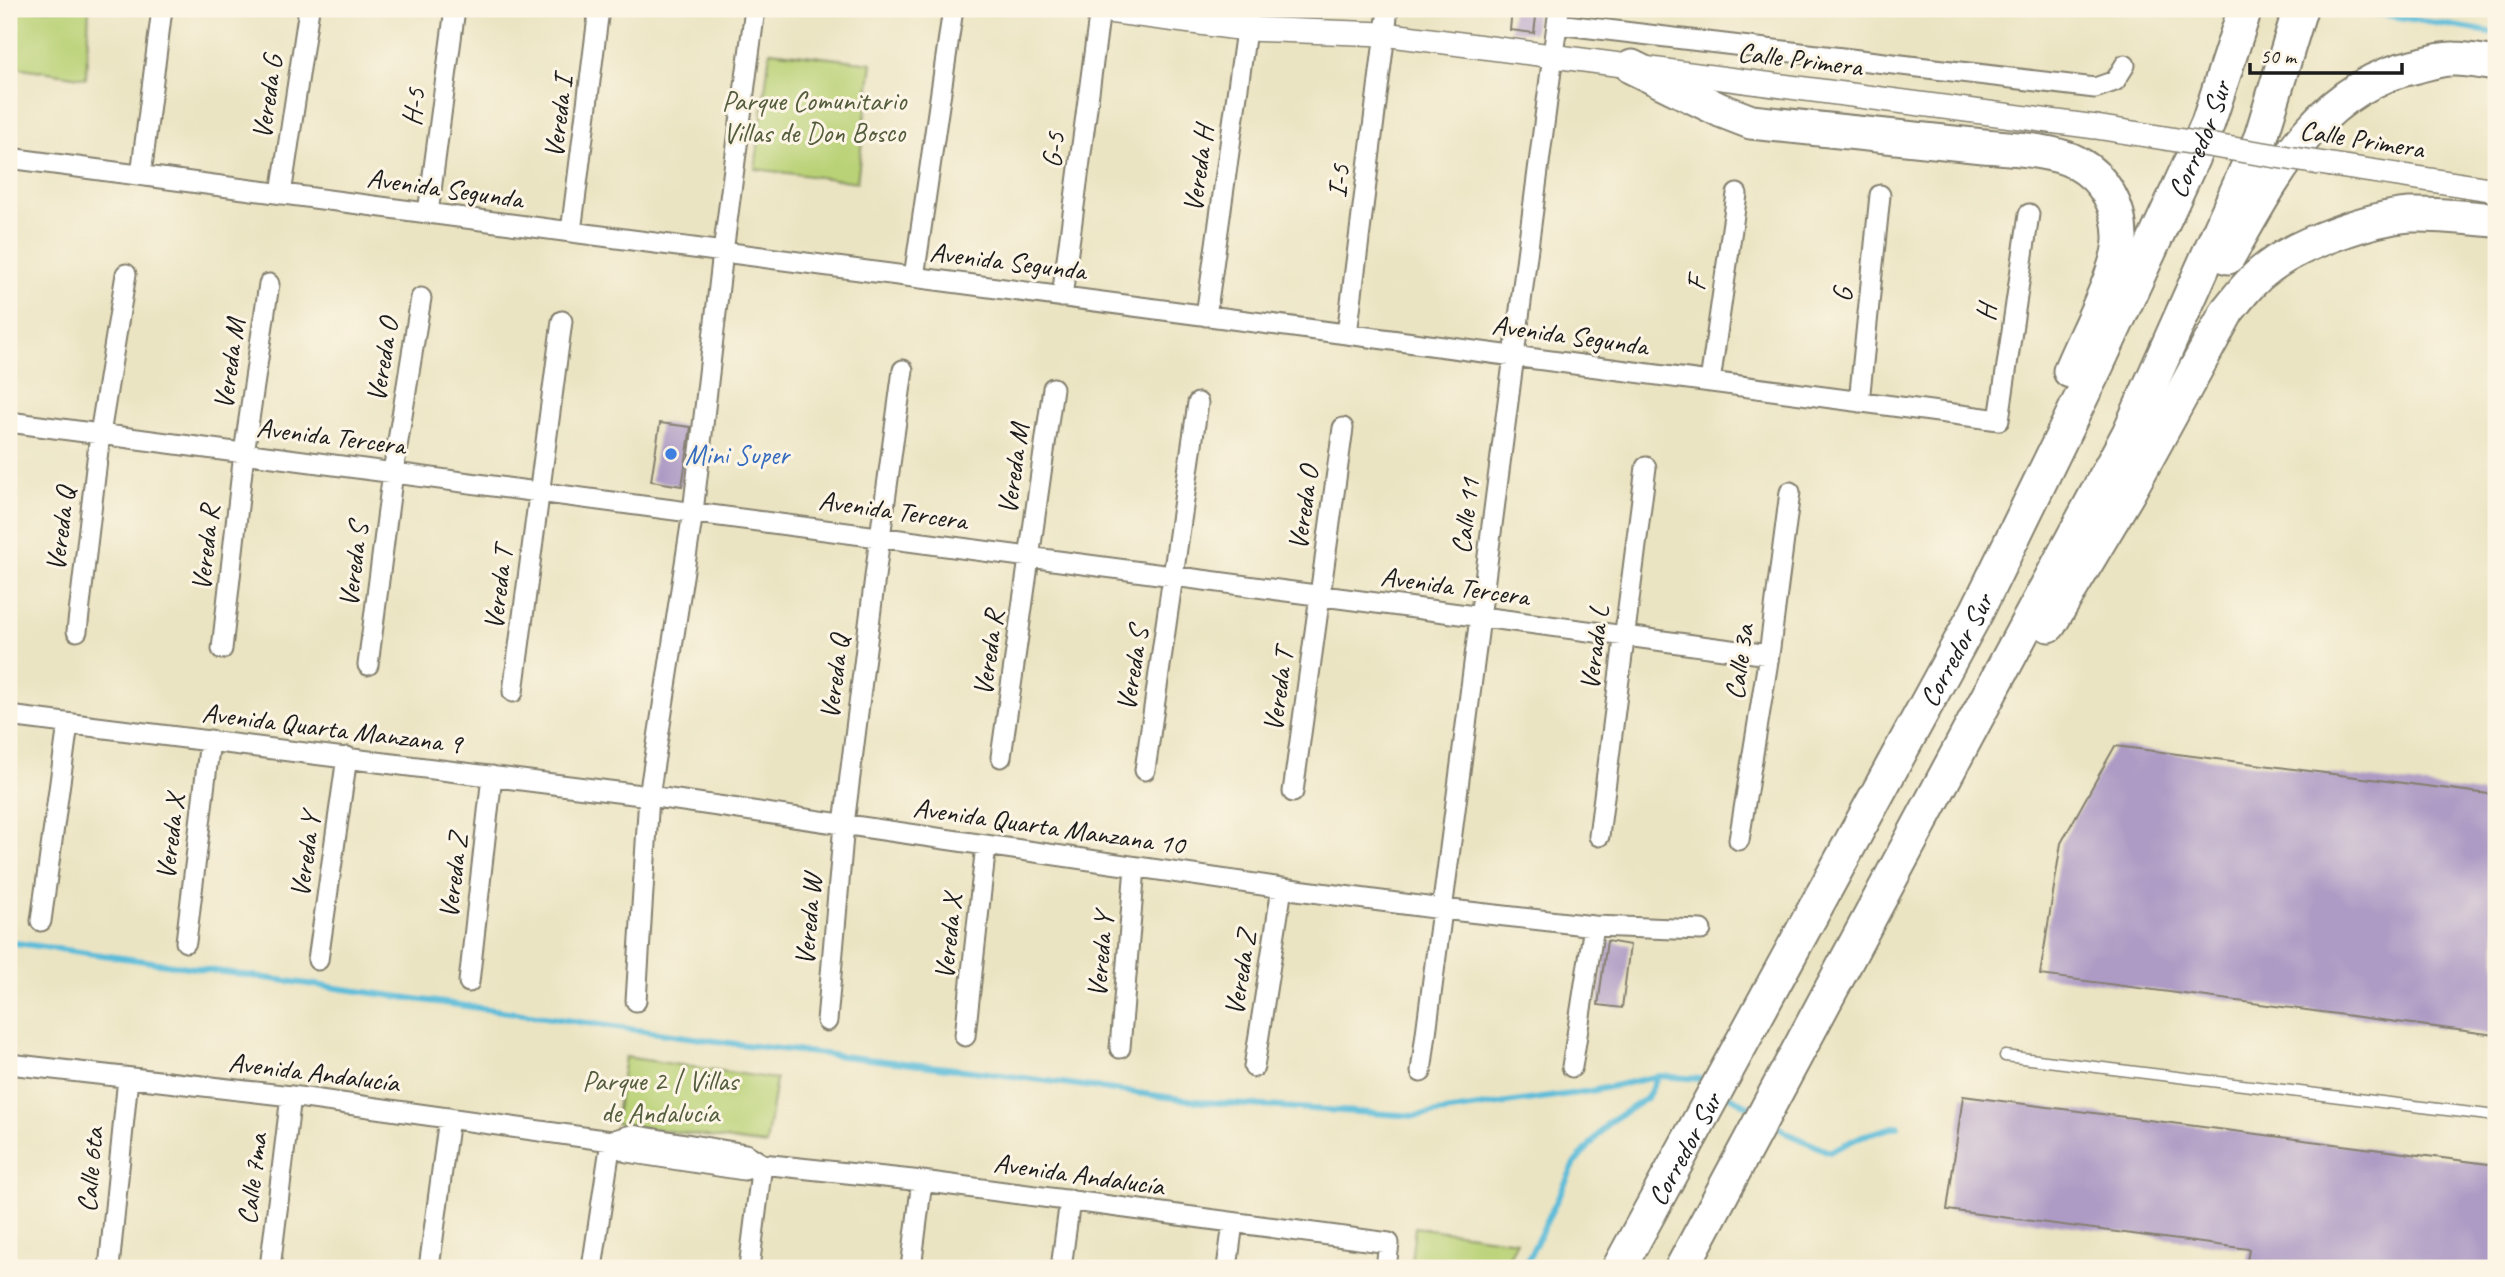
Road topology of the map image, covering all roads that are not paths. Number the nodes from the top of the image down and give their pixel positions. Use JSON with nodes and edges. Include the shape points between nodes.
{"nodes":[{"id":1,"x":163,"y":9,"type":"edge"},
{"id":2,"x":309,"y":9,"type":"edge"},
{"id":3,"x":455,"y":9,"type":"edge"},
{"id":4,"x":600,"y":9,"type":"edge"},
{"id":5,"x":755,"y":9,"type":"edge"},
{"id":6,"x":953,"y":9,"type":"edge"},
{"id":7,"x":1093,"y":9,"type":"edge"},
{"id":8,"x":1100,"y":9,"type":"edge"},
{"id":9,"x":1388,"y":9,"type":"edge"},
{"id":10,"x":2245,"y":9,"type":"edge"},
{"id":11,"x":2300,"y":9,"type":"edge"},
{"id":12,"x":1558,"y":16,"type":"edge"},
{"id":13,"x":1247,"y":19,"type":"edge"},
{"id":14,"x":1384,"y":34,"type":"junction"},
{"id":15,"x":1553,"y":56,"type":"junction"},
{"id":16,"x":2496,"y":64,"type":"edge"},
{"id":17,"x":2125,"y":65,"type":"dead end"},
{"id":18,"x":1632,"y":67,"type":"junction"},
{"id":19,"x":9,"y":158,"type":"edge"},
{"id":20,"x":141,"y":175,"type":"junction"},
{"id":21,"x":2496,"y":190,"type":"edge"},
{"id":22,"x":281,"y":194,"type":"junction"},
{"id":23,"x":1737,"y":194,"type":"dead end"},
{"id":24,"x":1880,"y":195,"type":"dead end"},
{"id":25,"x":428,"y":214,"type":"junction"},
{"id":26,"x":2029,"y":214,"type":"dead end"},
{"id":27,"x":2496,"y":220,"type":"edge"},
{"id":28,"x":571,"y":232,"type":"junction"},
{"id":29,"x":723,"y":252,"type":"junction"},
{"id":30,"x":126,"y":274,"type":"dead end"},
{"id":31,"x":914,"y":277,"type":"junction"},
{"id":32,"x":269,"y":284,"type":"dead end"},
{"id":33,"x":1062,"y":297,"type":"junction"},
{"id":34,"x":421,"y":298,"type":"dead end"},
{"id":35,"x":1206,"y":316,"type":"junction"},
{"id":36,"x":562,"y":321,"type":"dead end"},
{"id":37,"x":1347,"y":334,"type":"junction"},
{"id":38,"x":1514,"y":356,"type":"junction"},
{"id":39,"x":904,"y":370,"type":"dead end"},
{"id":40,"x":1710,"y":382,"type":"junction"},
{"id":41,"x":1052,"y":388,"type":"dead end"},
{"id":42,"x":1859,"y":402,"type":"junction"},
{"id":43,"x":1198,"y":403,"type":"dead end"},
{"id":44,"x":1999,"y":420,"type":"joint"},
{"id":45,"x":9,"y":422,"type":"edge"},
{"id":46,"x":1343,"y":428,"type":"dead end"},
{"id":47,"x":2129,"y":433,"type":"junction"},
{"id":48,"x":100,"y":434,"type":"junction"},
{"id":49,"x":244,"y":453,"type":"junction"},
{"id":50,"x":1646,"y":467,"type":"dead end"},
{"id":51,"x":393,"y":472,"type":"junction"},
{"id":52,"x":539,"y":492,"type":"junction"},
{"id":53,"x":1790,"y":492,"type":"dead end"},
{"id":54,"x":693,"y":512,"type":"junction"},
{"id":55,"x":880,"y":537,"type":"junction"},
{"id":56,"x":1029,"y":558,"type":"junction"},
{"id":57,"x":1175,"y":577,"type":"junction"},
{"id":58,"x":1319,"y":596,"type":"junction"},
{"id":59,"x":1977,"y":611,"type":"junction"},
{"id":60,"x":1480,"y":617,"type":"junction"},
{"id":61,"x":76,"y":631,"type":"dead end"},
{"id":62,"x":1623,"y":636,"type":"junction"},
{"id":63,"x":222,"y":649,"type":"dead end"},
{"id":64,"x":1769,"y":655,"type":"junction"},
{"id":65,"x":368,"y":665,"type":"dead end"},
{"id":66,"x":513,"y":692,"type":"dead end"},
{"id":67,"x":9,"y":716,"type":"edge"},
{"id":68,"x":68,"y":724,"type":"junction"},
{"id":69,"x":211,"y":740,"type":"junction"},
{"id":70,"x":347,"y":757,"type":"junction"},
{"id":71,"x":1001,"y":757,"type":"dead end"},
{"id":72,"x":1145,"y":770,"type":"dead end"},
{"id":73,"x":492,"y":776,"type":"junction"},
{"id":74,"x":1293,"y":792,"type":"dead end"},
{"id":75,"x":649,"y":796,"type":"junction"},
{"id":76,"x":844,"y":824,"type":"junction"},
{"id":77,"x":1921,"y":824,"type":"junction"},
{"id":78,"x":1599,"y":836,"type":"dead end"},
{"id":79,"x":1739,"y":840,"type":"dead end"},
{"id":80,"x":986,"y":845,"type":"junction"},
{"id":81,"x":1135,"y":867,"type":"junction"},
{"id":82,"x":1282,"y":888,"type":"junction"},
{"id":83,"x":1442,"y":909,"type":"junction"},
{"id":84,"x":41,"y":921,"type":"dead end"},
{"id":85,"x":1594,"y":926,"type":"junction"},
{"id":86,"x":1701,"y":930,"type":"dead end"},
{"id":87,"x":186,"y":942,"type":"dead end"},
{"id":88,"x":318,"y":960,"type":"dead end"},
{"id":89,"x":469,"y":982,"type":"dead end"},
{"id":90,"x":636,"y":1001,"type":"dead end"},
{"id":91,"x":827,"y":1021,"type":"dead end"},
{"id":92,"x":965,"y":1035,"type":"dead end"},
{"id":93,"x":1120,"y":1048,"type":"dead end"},
{"id":94,"x":2005,"y":1056,"type":"dead end"},
{"id":95,"x":9,"y":1064,"type":"edge"},
{"id":96,"x":1254,"y":1067,"type":"dead end"},
{"id":97,"x":1572,"y":1067,"type":"dead end"},
{"id":98,"x":1421,"y":1072,"type":"dead end"},
{"id":99,"x":128,"y":1078,"type":"junction"},
{"id":100,"x":290,"y":1096,"type":"junction"},
{"id":101,"x":2496,"y":1116,"type":"edge"},
{"id":102,"x":449,"y":1118,"type":"junction"},
{"id":103,"x":611,"y":1141,"type":"junction"},
{"id":104,"x":762,"y":1164,"type":"junction"},
{"id":105,"x":922,"y":1181,"type":"junction"},
{"id":106,"x":1070,"y":1200,"type":"junction"},
{"id":107,"x":1233,"y":1223,"type":"junction"},
{"id":108,"x":109,"y":1268,"type":"edge"},
{"id":109,"x":270,"y":1268,"type":"edge"},
{"id":110,"x":429,"y":1268,"type":"edge"},
{"id":111,"x":592,"y":1268,"type":"edge"},
{"id":112,"x":748,"y":1268,"type":"edge"},
{"id":113,"x":911,"y":1268,"type":"edge"},
{"id":114,"x":1061,"y":1268,"type":"edge"},
{"id":115,"x":1227,"y":1268,"type":"edge"},
{"id":116,"x":1386,"y":1268,"type":"edge"},
{"id":117,"x":1619,"y":1268,"type":"edge"},
{"id":118,"x":1682,"y":1268,"type":"edge"}],
"edges":[{"from":1,"to":20,"type":"street"},
{"from":2,"to":22,"type":"street","name":"Vereda G"},
{"from":3,"to":25,"type":"street","name":"H-5"},
{"from":4,"to":28,"type":"street","name":"Vereda I"},
{"from":5,"to":29,"type":"street"},
{"from":6,"to":31,"type":"street"},
{"from":7,"to":8,"type":"street","name":"Calle Primera"},
{"from":8,"to":13,"type":"street","name":"Calle Primera"},
{"from":8,"to":33,"type":"street","name":"G-5"},
{"from":9,"to":14,"type":"street","name":"I-5"},
{"from":10,"to":59,"type":"highway","name":"Corredor Sur","via":[[2203,135]]},
{"from":11,"to":47,"type":"highway","name":"Corredor Sur","via":[[2261,137]]},
{"from":12,"to":15,"type":"street","name":"Calle 11"},
{"from":12,"to":17,"type":"street","name":"Calle Primera","via":[[2095,88],[2115,81]]},
{"from":13,"to":14,"type":"street","name":"Calle Primera"},
{"from":13,"to":35,"type":"street","name":"Vereda H"},
{"from":14,"to":15,"type":"street","name":"Calle Primera"},
{"from":14,"to":37,"type":"street","name":"I-5"},
{"from":15,"to":18,"type":"street","name":"Calle Primera"},
{"from":15,"to":38,"type":"street","name":"Calle 11"},
{"from":16,"to":47,"type":"highway","via":[[2451,58],[2392,71],[2340,100],[2298,142],[2268,186]]},
{"from":18,"to":21,"type":"street","name":"Calle Primera","bridge":true,"via":[[2096,127]]},
{"from":18,"to":59,"type":"highway","via":[[1751,122],[2062,156],[2078,163],[2105,188],[2114,203],[2121,241]]},
{"from":19,"to":20,"type":"street","name":"Avenida Segunda"},
{"from":20,"to":22,"type":"street","name":"Avenida Segunda"},
{"from":22,"to":25,"type":"street","name":"Avenida Segunda"},
{"from":23,"to":40,"type":"street","name":"F"},
{"from":24,"to":42,"type":"street","name":"G"},
{"from":25,"to":28,"type":"street","name":"Avenida Segunda"},
{"from":26,"to":44,"type":"street","name":"H"},
{"from":27,"to":77,"type":"highway","via":[[2410,215],[2382,220],[2296,250],[2248,284],[2228,310],[2078,580]]},
{"from":28,"to":29,"type":"street","name":"Avenida Segunda"},
{"from":29,"to":31,"type":"street","name":"Avenida Segunda"},
{"from":29,"to":54,"type":"street"},
{"from":30,"to":48,"type":"street","name":"Vereda Q"},
{"from":31,"to":33,"type":"street","name":"Avenida Segunda"},
{"from":32,"to":49,"type":"street","name":"Vereda M"},
{"from":33,"to":35,"type":"street","name":"Avenida Segunda"},
{"from":34,"to":51,"type":"street","name":"Vereda O"},
{"from":35,"to":37,"type":"street","name":"Avenida Segunda"},
{"from":36,"to":52,"type":"street"},
{"from":37,"to":38,"type":"street","name":"Avenida Segunda"},
{"from":38,"to":40,"type":"street","name":"Avenida Segunda"},
{"from":38,"to":60,"type":"street","name":"Calle 11"},
{"from":39,"to":55,"type":"street","name":"Vereda Q"},
{"from":40,"to":42,"type":"street","name":"Avenida Segunda"},
{"from":41,"to":56,"type":"street","name":"Vereda M"},
{"from":42,"to":44,"type":"street","name":"Avenida Segunda"},
{"from":43,"to":57,"type":"street","name":"Vereda S"},
{"from":45,"to":48,"type":"street","name":"Avenida Tercera"},
{"from":46,"to":58,"type":"street","name":"Vereda O"},
{"from":47,"to":77,"type":"highway","name":"Corredor Sur"},
{"from":48,"to":49,"type":"street","name":"Avenida Tercera"},
{"from":48,"to":61,"type":"street","name":"Vereda Q"},
{"from":49,"to":51,"type":"street","name":"Avenida Tercera"},
{"from":49,"to":63,"type":"street","name":"Vereda R"},
{"from":50,"to":62,"type":"street","name":"Verada L"},
{"from":51,"to":52,"type":"street","name":"Avenida Tercera"},
{"from":51,"to":65,"type":"street","name":"Vereda S"},
{"from":52,"to":54,"type":"street","name":"Avenida Tercera"},
{"from":52,"to":66,"type":"street","name":"Vereda T"},
{"from":53,"to":64,"type":"street","name":"Calle 3a"},
{"from":54,"to":55,"type":"street","name":"Avenida Tercera"},
{"from":54,"to":75,"type":"street"},
{"from":55,"to":56,"type":"street","name":"Avenida Tercera"},
{"from":55,"to":76,"type":"street","name":"Vereda Q"},
{"from":56,"to":57,"type":"street","name":"Avenida Tercera"},
{"from":56,"to":71,"type":"street","name":"Vereda R"},
{"from":57,"to":58,"type":"street","name":"Avenida Tercera"},
{"from":57,"to":72,"type":"street","name":"Vereda S"},
{"from":58,"to":60,"type":"street","name":"Avenida Tercera"},
{"from":58,"to":74,"type":"street","name":"Vereda T"},
{"from":59,"to":117,"type":"highway","name":"Corredor Sur"},
{"from":60,"to":62,"type":"street","name":"Avenida Tercera"},
{"from":60,"to":83,"type":"street","name":"Calle 11"},
{"from":62,"to":64,"type":"street","name":"Avenida Tercera"},
{"from":62,"to":78,"type":"street","name":"Verada L"},
{"from":64,"to":79,"type":"street","name":"Calle 3a"},
{"from":67,"to":68,"type":"street","name":"Avenida Quarta Manzana 9"},
{"from":68,"to":69,"type":"street","name":"Avenida Quarta Manzana 9"},
{"from":68,"to":84,"type":"street"},
{"from":69,"to":70,"type":"street","name":"Avenida Quarta Manzana 9"},
{"from":69,"to":87,"type":"street","name":"Vereda X"},
{"from":70,"to":73,"type":"street","name":"Avenida Quarta Manzana 9"},
{"from":70,"to":88,"type":"street","name":"Vereda Y"},
{"from":73,"to":75,"type":"street","name":"Avenida Quarta Manzana 9"},
{"from":73,"to":89,"type":"street","name":"Vereda Z"},
{"from":75,"to":76,"type":"street","name":"Avenida Quarta Manzana 10"},
{"from":75,"to":90,"type":"street"},
{"from":76,"to":80,"type":"street","name":"Avenida Quarta Manzana 10"},
{"from":76,"to":91,"type":"street","name":"Vereda W"},
{"from":77,"to":118,"type":"highway","name":"Corredor Sur"},
{"from":80,"to":81,"type":"street","name":"Avenida Quarta Manzana 10"},
{"from":80,"to":92,"type":"street","name":"Vereda X"},
{"from":81,"to":82,"type":"street","name":"Avenida Quarta Manzana 10"},
{"from":81,"to":93,"type":"street","name":"Vereda Y"},
{"from":82,"to":83,"type":"street","name":"Avenida Quarta Manzana 10"},
{"from":82,"to":96,"type":"street","name":"Vereda Z"},
{"from":83,"to":85,"type":"street","name":"Avenida Quarta Manzana 10"},
{"from":83,"to":98,"type":"street","name":"Calle 11"},
{"from":85,"to":86,"type":"street","name":"Avenida Quarta Manzana 10"},
{"from":85,"to":97,"type":"street"},
{"from":94,"to":101,"type":"lane"},
{"from":95,"to":99,"type":"street","name":"Avenida Andalucía"},
{"from":99,"to":100,"type":"street","name":"Avenida Andalucía"},
{"from":99,"to":108,"type":"street","name":"Calle 6ta"},
{"from":100,"to":102,"type":"street","name":"Avenida Andalucía"},
{"from":100,"to":109,"type":"street","name":"Calle 7ma"},
{"from":102,"to":103,"type":"street","name":"Avenida Andalucía"},
{"from":102,"to":110,"type":"street"},
{"from":103,"to":104,"type":"street","name":"Avenida Andalucía","via":[[627,1152],[744,1170]]},
{"from":103,"to":111,"type":"street"},
{"from":104,"to":105,"type":"street","name":"Avenida Andalucía"},
{"from":104,"to":112,"type":"street"},
{"from":105,"to":106,"type":"street","name":"Avenida Andalucía"},
{"from":105,"to":113,"type":"street"},
{"from":106,"to":107,"type":"street","name":"Avenida Andalucía"},
{"from":106,"to":114,"type":"street"},
{"from":107,"to":115,"type":"street"},
{"from":107,"to":116,"type":"street","name":"Avenida Andalucía","via":[[1389,1243]]}]}
